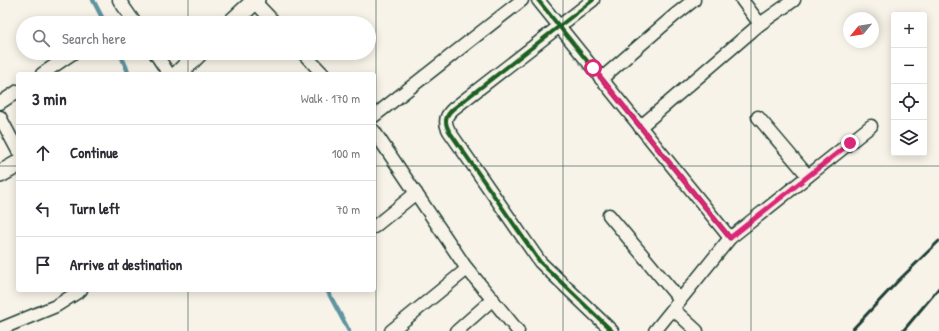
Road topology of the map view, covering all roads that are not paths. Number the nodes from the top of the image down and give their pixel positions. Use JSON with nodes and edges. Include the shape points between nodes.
{"nodes":[{"id":1,"x":119,"y":0,"type":"edge"},
{"id":2,"x":522,"y":0,"type":"edge"},
{"id":3,"x":538,"y":0,"type":"edge"},
{"id":4,"x":593,"y":0,"type":"edge"},
{"id":5,"x":694,"y":0,"type":"edge"},
{"id":6,"x":742,"y":0,"type":"edge"},
{"id":7,"x":794,"y":0,"type":"edge"},
{"id":8,"x":256,"y":1,"type":"edge"},
{"id":9,"x":130,"y":16,"type":"edge"},
{"id":10,"x":239,"y":16,"type":"edge"},
{"id":11,"x":269,"y":16,"type":"edge"},
{"id":12,"x":760,"y":24,"type":"junction"},
{"id":13,"x":559,"y":27,"type":"junction"},
{"id":14,"x":63,"y":60,"type":"edge"},
{"id":15,"x":160,"y":60,"type":"edge"},
{"id":16,"x":192,"y":60,"type":"edge"},
{"id":17,"x":310,"y":60,"type":"edge"},
{"id":18,"x":45,"y":72,"type":"edge"},
{"id":19,"x":168,"y":72,"type":"edge"},
{"id":20,"x":180,"y":72,"type":"edge"},
{"id":21,"x":321,"y":72,"type":"edge"},
{"id":22,"x":601,"y":79,"type":"junction"},
{"id":23,"x":16,"y":92,"type":"edge"},
{"id":24,"x":0,"y":103,"type":"edge"},
{"id":25,"x":376,"y":114,"type":"edge"},
{"id":26,"x":0,"y":117,"type":"edge"},
{"id":27,"x":758,"y":117,"type":"dead end"},
{"id":28,"x":871,"y":126,"type":"dead end"},
{"id":29,"x":640,"y":127,"type":"junction"},
{"id":30,"x":376,"y":134,"type":"edge"},
{"id":31,"x":16,"y":148,"type":"edge"},
{"id":32,"x":16,"y":165,"type":"edge"},
{"id":33,"x":0,"y":174,"type":"edge"},
{"id":34,"x":808,"y":176,"type":"junction"},
{"id":35,"x":416,"y":193,"type":"junction"},
{"id":36,"x":609,"y":215,"type":"dead end"},
{"id":37,"x":376,"y":225,"type":"edge"},
{"id":38,"x":730,"y":238,"type":"junction"},
{"id":39,"x":467,"y":269,"type":"junction"},
{"id":40,"x":78,"y":292,"type":"edge"},
{"id":41,"x":493,"y":299,"type":"junction"},
{"id":42,"x":676,"y":305,"type":"junction"},
{"id":43,"x":0,"y":329,"type":"edge"},
{"id":44,"x":392,"y":331,"type":"edge"},
{"id":45,"x":457,"y":331,"type":"edge"},
{"id":46,"x":518,"y":331,"type":"edge"},
{"id":47,"x":612,"y":331,"type":"edge"},
{"id":48,"x":655,"y":331,"type":"edge"},
{"id":49,"x":697,"y":331,"type":"edge"}],
"edges":[{"from":1,"to":9,"type":"street"},
{"from":2,"to":25,"type":"street"},
{"from":3,"to":13,"type":"street"},
{"from":4,"to":13,"type":"street"},
{"from":5,"to":22,"type":"street"},
{"from":6,"to":12,"type":"street"},
{"from":7,"to":12,"type":"street"},
{"from":8,"to":10,"type":"main road"},
{"from":8,"to":11,"type":"street"},
{"from":12,"to":29,"type":"street"},
{"from":13,"to":22,"type":"street"},
{"from":13,"to":47,"type":"street","via":[[453,109],[445,121],[449,131],[540,262]]},
{"from":14,"to":18,"type":"street"},
{"from":15,"to":19,"type":"street"},
{"from":16,"to":20,"type":"main road"},
{"from":17,"to":21,"type":"street"},
{"from":22,"to":29,"type":"street"},
{"from":23,"to":24,"type":"street"},
{"from":26,"to":31,"type":"street"},
{"from":27,"to":34,"type":"street"},
{"from":28,"to":34,"type":"street"},
{"from":29,"to":38,"type":"street"},
{"from":30,"to":35,"type":"street"},
{"from":32,"to":33,"type":"main road"},
{"from":34,"to":38,"type":"street"},
{"from":35,"to":37,"type":"street"},
{"from":35,"to":39,"type":"street"},
{"from":36,"to":42,"type":"street"},
{"from":38,"to":42,"type":"street"},
{"from":39,"to":41,"type":"street"},
{"from":39,"to":44,"type":"street"},
{"from":40,"to":43,"type":"street","via":[[56,306]]},
{"from":41,"to":45,"type":"street"},
{"from":41,"to":46,"type":"street"},
{"from":42,"to":48,"type":"street"},
{"from":42,"to":49,"type":"street"}]}
